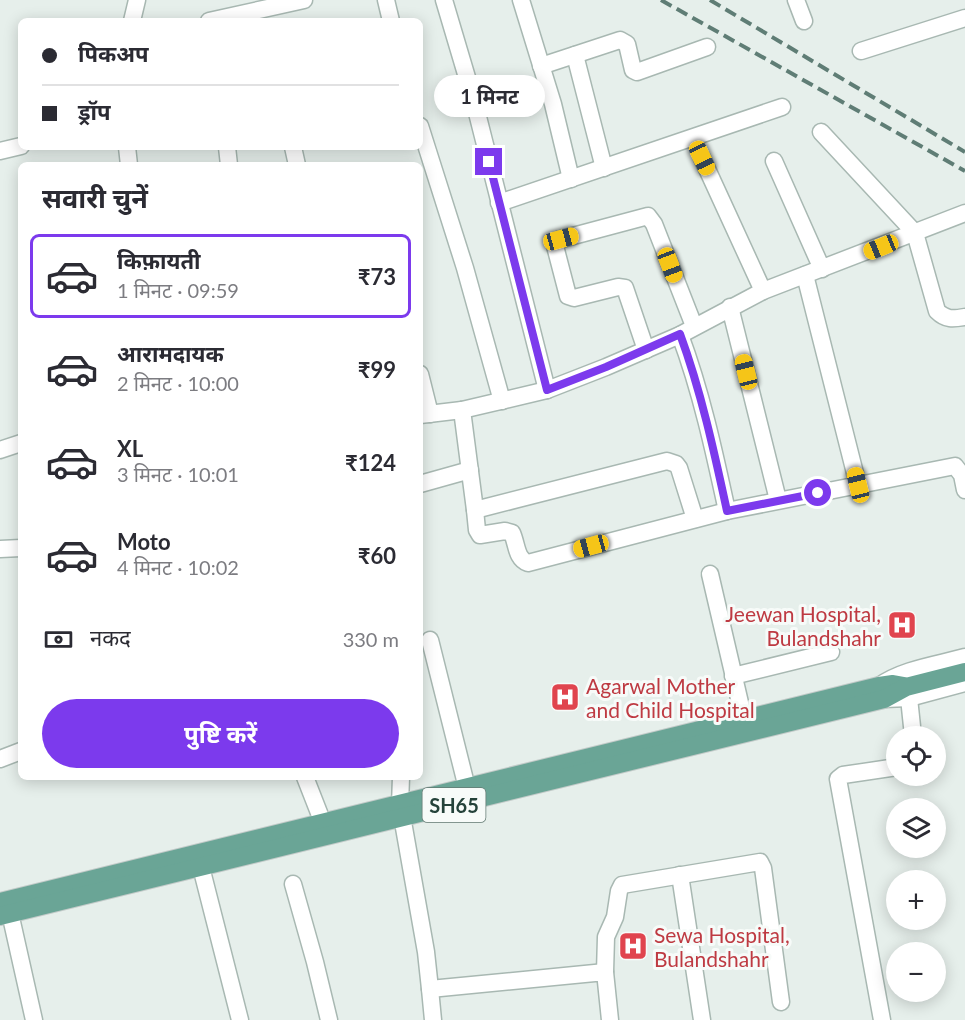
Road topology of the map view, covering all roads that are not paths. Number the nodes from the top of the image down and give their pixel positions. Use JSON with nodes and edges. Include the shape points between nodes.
{"nodes":[{"id":1,"x":137,"y":0,"type":"edge"},
{"id":2,"x":304,"y":0,"type":"edge"},
{"id":3,"x":386,"y":0,"type":"edge"},
{"id":4,"x":444,"y":0,"type":"edge"},
{"id":5,"x":521,"y":0,"type":"edge"},
{"id":6,"x":796,"y":0,"type":"edge"},
{"id":7,"x":277,"y":3,"type":"edge"},
{"id":8,"x":261,"y":16,"type":"edge"},
{"id":9,"x":133,"y":18,"type":"edge"},
{"id":10,"x":240,"y":18,"type":"edge"},
{"id":11,"x":391,"y":18,"type":"edge"},
{"id":12,"x":965,"y":18,"type":"edge"},
{"id":13,"x":804,"y":21,"type":"dead end"},
{"id":14,"x":707,"y":47,"type":"dead end"},
{"id":15,"x":861,"y":51,"type":"dead end"},
{"id":16,"x":574,"y":55,"type":"junction"},
{"id":17,"x":541,"y":66,"type":"junction"},
{"id":18,"x":782,"y":107,"type":"dead end"},
{"id":19,"x":821,"y":132,"type":"dead end"},
{"id":20,"x":423,"y":135,"type":"edge"},
{"id":21,"x":18,"y":147,"type":"edge"},
{"id":22,"x":0,"y":151,"type":"edge"},
{"id":23,"x":702,"y":158,"type":"dead end"},
{"id":24,"x":774,"y":161,"type":"dead end"},
{"id":25,"x":604,"y":168,"type":"junction"},
{"id":26,"x":571,"y":179,"type":"junction"},
{"id":27,"x":500,"y":203,"type":"junction"},
{"id":28,"x":965,"y":213,"type":"edge"},
{"id":29,"x":915,"y":233,"type":"junction"},
{"id":30,"x":822,"y":269,"type":"junction"},
{"id":31,"x":805,"y":275,"type":"junction"},
{"id":32,"x":763,"y":291,"type":"junction"},
{"id":33,"x":730,"y":307,"type":"junction"},
{"id":34,"x":965,"y":317,"type":"edge"},
{"id":35,"x":687,"y":330,"type":"junction"},
{"id":36,"x":646,"y":350,"type":"junction"},
{"id":37,"x":547,"y":390,"type":"junction"},
{"id":38,"x":423,"y":398,"type":"edge"},
{"id":39,"x":502,"y":401,"type":"junction"},
{"id":40,"x":462,"y":410,"type":"junction"},
{"id":41,"x":425,"y":414,"type":"edge"},
{"id":42,"x":18,"y":444,"type":"edge"},
{"id":43,"x":0,"y":450,"type":"edge"},
{"id":44,"x":470,"y":470,"type":"junction"},
{"id":45,"x":423,"y":483,"type":"edge"},
{"id":46,"x":858,"y":485,"type":"junction"},
{"id":47,"x":965,"y":490,"type":"edge"},
{"id":48,"x":778,"y":500,"type":"junction"},
{"id":49,"x":475,"y":510,"type":"junction"},
{"id":50,"x":727,"y":511,"type":"junction"},
{"id":51,"x":695,"y":519,"type":"junction"},
{"id":52,"x":18,"y":548,"type":"edge"},
{"id":53,"x":0,"y":549,"type":"edge"},
{"id":54,"x":710,"y":574,"type":"dead end"},
{"id":55,"x":430,"y":640,"type":"dead end"},
{"id":56,"x":831,"y":652,"type":"dead end"},
{"id":57,"x":965,"y":657,"type":"edge"},
{"id":58,"x":965,"y":672,"type":"edge"},
{"id":59,"x":734,"y":676,"type":"junction"},
{"id":60,"x":965,"y":684,"type":"edge"},
{"id":61,"x":908,"y":692,"type":"junction"},
{"id":62,"x":882,"y":693,"type":"junction"},
{"id":63,"x":744,"y":720,"type":"junction"},
{"id":64,"x":912,"y":726,"type":"edge"},
{"id":65,"x":18,"y":752,"type":"edge"},
{"id":66,"x":0,"y":759,"type":"edge"},
{"id":67,"x":886,"y":768,"type":"edge"},
{"id":68,"x":306,"y":780,"type":"edge"},
{"id":69,"x":401,"y":780,"type":"edge"},
{"id":70,"x":467,"y":788,"type":"junction"},
{"id":71,"x":401,"y":811,"type":"junction"},
{"id":72,"x":323,"y":823,"type":"junction"},
{"id":73,"x":201,"y":867,"type":"junction"},
{"id":74,"x":680,"y":875,"type":"junction"},
{"id":75,"x":292,"y":884,"type":"dead end"},
{"id":76,"x":3,"y":910,"type":"edge"},
{"id":77,"x":605,"y":972,"type":"junction"},
{"id":78,"x":430,"y":988,"type":"junction"},
{"id":79,"x":781,"y":1002,"type":"dead end"},
{"id":80,"x":34,"y":1020,"type":"edge"},
{"id":81,"x":240,"y":1020,"type":"edge"},
{"id":82,"x":329,"y":1020,"type":"edge"},
{"id":83,"x":433,"y":1020,"type":"edge"},
{"id":84,"x":610,"y":1020,"type":"edge"},
{"id":85,"x":702,"y":1020,"type":"edge"},
{"id":86,"x":882,"y":1020,"type":"edge"}],
"edges":[{"from":1,"to":9,"type":"street"},
{"from":2,"to":7,"type":"street"},
{"from":3,"to":11,"type":"street"},
{"from":4,"to":27,"type":"street"},
{"from":5,"to":17,"type":"street"},
{"from":6,"to":13,"type":"street"},
{"from":7,"to":8,"type":"street"},
{"from":8,"to":10,"type":"street"},
{"from":12,"to":15,"type":"street"},
{"from":14,"to":16,"type":"street","via":[[635,72],[627,44],[622,40]]},
{"from":16,"to":17,"type":"street"},
{"from":16,"to":25,"type":"street"},
{"from":17,"to":26,"type":"street"},
{"from":18,"to":25,"type":"street"},
{"from":19,"to":29,"type":"street"},
{"from":20,"to":39,"type":"street"},
{"from":21,"to":22,"type":"street"},
{"from":23,"to":32,"type":"street"},
{"from":24,"to":30,"type":"street"},
{"from":25,"to":26,"type":"street"},
{"from":26,"to":27,"type":"street"},
{"from":27,"to":37,"type":"street"},
{"from":28,"to":29,"type":"street"},
{"from":29,"to":30,"type":"street"},
{"from":29,"to":34,"type":"street","via":[[938,311],[944,317]]},
{"from":30,"to":31,"type":"street"},
{"from":31,"to":32,"type":"street"},
{"from":31,"to":46,"type":"street"},
{"from":32,"to":33,"type":"street"},
{"from":33,"to":35,"type":"street"},
{"from":33,"to":48,"type":"street"},
{"from":35,"to":36,"type":"street"},
{"from":35,"to":36,"type":"street","via":[[654,224],[648,216],[558,240],[555,246],[568,296],[625,288]]},
{"from":35,"to":50,"type":"street"},
{"from":36,"to":37,"type":"street"},
{"from":37,"to":39,"type":"street"},
{"from":38,"to":41,"type":"street"},
{"from":39,"to":40,"type":"street"},
{"from":40,"to":41,"type":"street"},
{"from":40,"to":44,"type":"street"},
{"from":42,"to":43,"type":"street"},
{"from":44,"to":45,"type":"street"},
{"from":44,"to":49,"type":"street"},
{"from":46,"to":47,"type":"street","via":[[955,466]]},
{"from":46,"to":48,"type":"street"},
{"from":48,"to":50,"type":"street"},
{"from":49,"to":51,"type":"street","via":[[667,462],[679,468]]},
{"from":49,"to":51,"type":"street","via":[[480,536],[512,533],[519,557],[528,563]]},
{"from":50,"to":51,"type":"street"},
{"from":52,"to":53,"type":"street"},
{"from":54,"to":59,"type":"street"},
{"from":55,"to":70,"type":"street"},
{"from":56,"to":59,"type":"street"},
{"from":57,"to":62,"type":"street","via":[[891,678]]},
{"from":58,"to":61,"type":"main road","number":"SH65"},
{"from":59,"to":63,"type":"street"},
{"from":60,"to":61,"type":"street"},
{"from":61,"to":62,"type":"main road","number":"SH65"},
{"from":61,"to":64,"type":"street"},
{"from":62,"to":63,"type":"main road","number":"SH65"},
{"from":62,"to":71,"type":"main road","number":"SH65"},
{"from":63,"to":70,"type":"main road","number":"SH65"},
{"from":65,"to":66,"type":"street"},
{"from":67,"to":86,"type":"street","via":[[838,779]]},
{"from":68,"to":72,"type":"street"},
{"from":69,"to":71,"type":"street"},
{"from":70,"to":71,"type":"main road","number":"SH65"},
{"from":71,"to":72,"type":"main road","number":"SH65"},
{"from":71,"to":73,"type":"main road","number":"SH65"},
{"from":71,"to":78,"type":"street"},
{"from":72,"to":76,"type":"main road","number":"SH65"},
{"from":73,"to":76,"type":"main road","number":"SH65"},
{"from":73,"to":81,"type":"street"},
{"from":74,"to":77,"type":"street","via":[[626,883],[620,888],[615,917],[606,937]]},
{"from":74,"to":79,"type":"street","via":[[762,864]]},
{"from":74,"to":85,"type":"street"},
{"from":75,"to":82,"type":"street"},
{"from":76,"to":80,"type":"street"},
{"from":77,"to":78,"type":"street"},
{"from":77,"to":84,"type":"street"},
{"from":78,"to":83,"type":"street"}]}
